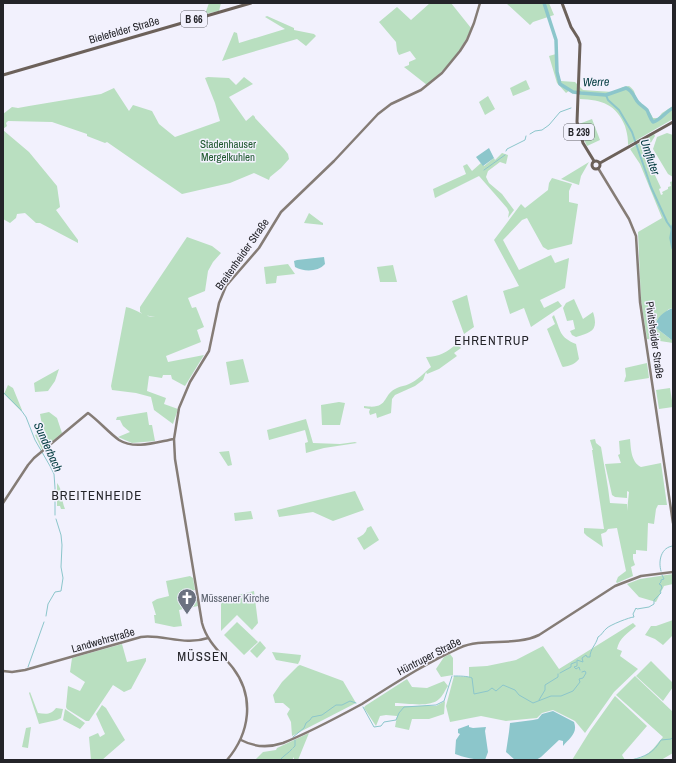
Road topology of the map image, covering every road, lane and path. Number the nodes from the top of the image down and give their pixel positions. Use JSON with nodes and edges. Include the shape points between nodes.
{"nodes":[{"id":1,"x":250,"y":3,"type":"edge"},
{"id":2,"x":480,"y":3,"type":"edge"},
{"id":3,"x":562,"y":3,"type":"edge"},
{"id":4,"x":3,"y":75,"type":"edge"},
{"id":5,"x":673,"y":122,"type":"edge"},
{"id":6,"x":594,"y":161,"type":"junction"},
{"id":7,"x":600,"y":163,"type":"junction"},
{"id":8,"x":598,"y":168,"type":"junction"},
{"id":9,"x":174,"y":439,"type":"junction"},
{"id":10,"x":3,"y":503,"type":"edge"},
{"id":11,"x":673,"y":523,"type":"edge"},
{"id":12,"x":673,"y":572,"type":"edge"},
{"id":13,"x":208,"y":638,"type":"junction"},
{"id":14,"x":3,"y":671,"type":"edge"},
{"id":15,"x":241,"y":740,"type":"junction"},
{"id":16,"x":227,"y":760,"type":"edge"}],
"edges":[{"from":1,"to":4,"type":"main road","name":"Bielefelder Straße","number":"B 66"},
{"from":2,"to":9,"type":"street","name":"Breitenheider Straße","via":[[469,36],[442,73],[424,88],[391,104],[378,114],[281,212],[259,248],[226,286],[209,351],[183,397]]},
{"from":3,"to":6,"type":"main road","name":"Pivitsheider Straße","number":"B 239","via":[[579,41],[578,129]]},
{"from":5,"to":7,"type":"main road"},
{"from":6,"to":7,"type":"main road"},
{"from":6,"to":8,"type":"main road","name":"Pivitsheider Straße","number":"B 239","via":[[593,167]]},
{"from":7,"to":8,"type":"main road"},
{"from":8,"to":11,"type":"street","name":"Pivitsheider Straße","via":[[629,219],[636,236],[640,302]]},
{"from":9,"to":10,"type":"street","via":[[143,445],[128,444],[118,439],[88,413],[28,465]]},
{"from":9,"to":13,"type":"street","name":"Breitenheider Straße","via":[[175,467],[183,514],[201,619]]},
{"from":12,"to":15,"type":"street","name":"Hüntruper Straße","via":[[640,576],[616,586],[530,639],[461,647],[417,669],[360,705],[283,743],[261,746]]},
{"from":13,"to":14,"type":"street","name":"Landwehrstraße","via":[[179,641],[141,637],[26,670]]},
{"from":13,"to":15,"type":"street","name":"Breitenheider Straße","via":[[233,669],[245,690],[248,718]]},
{"from":15,"to":16,"type":"street","name":"Breitenheider Straße"}]}
